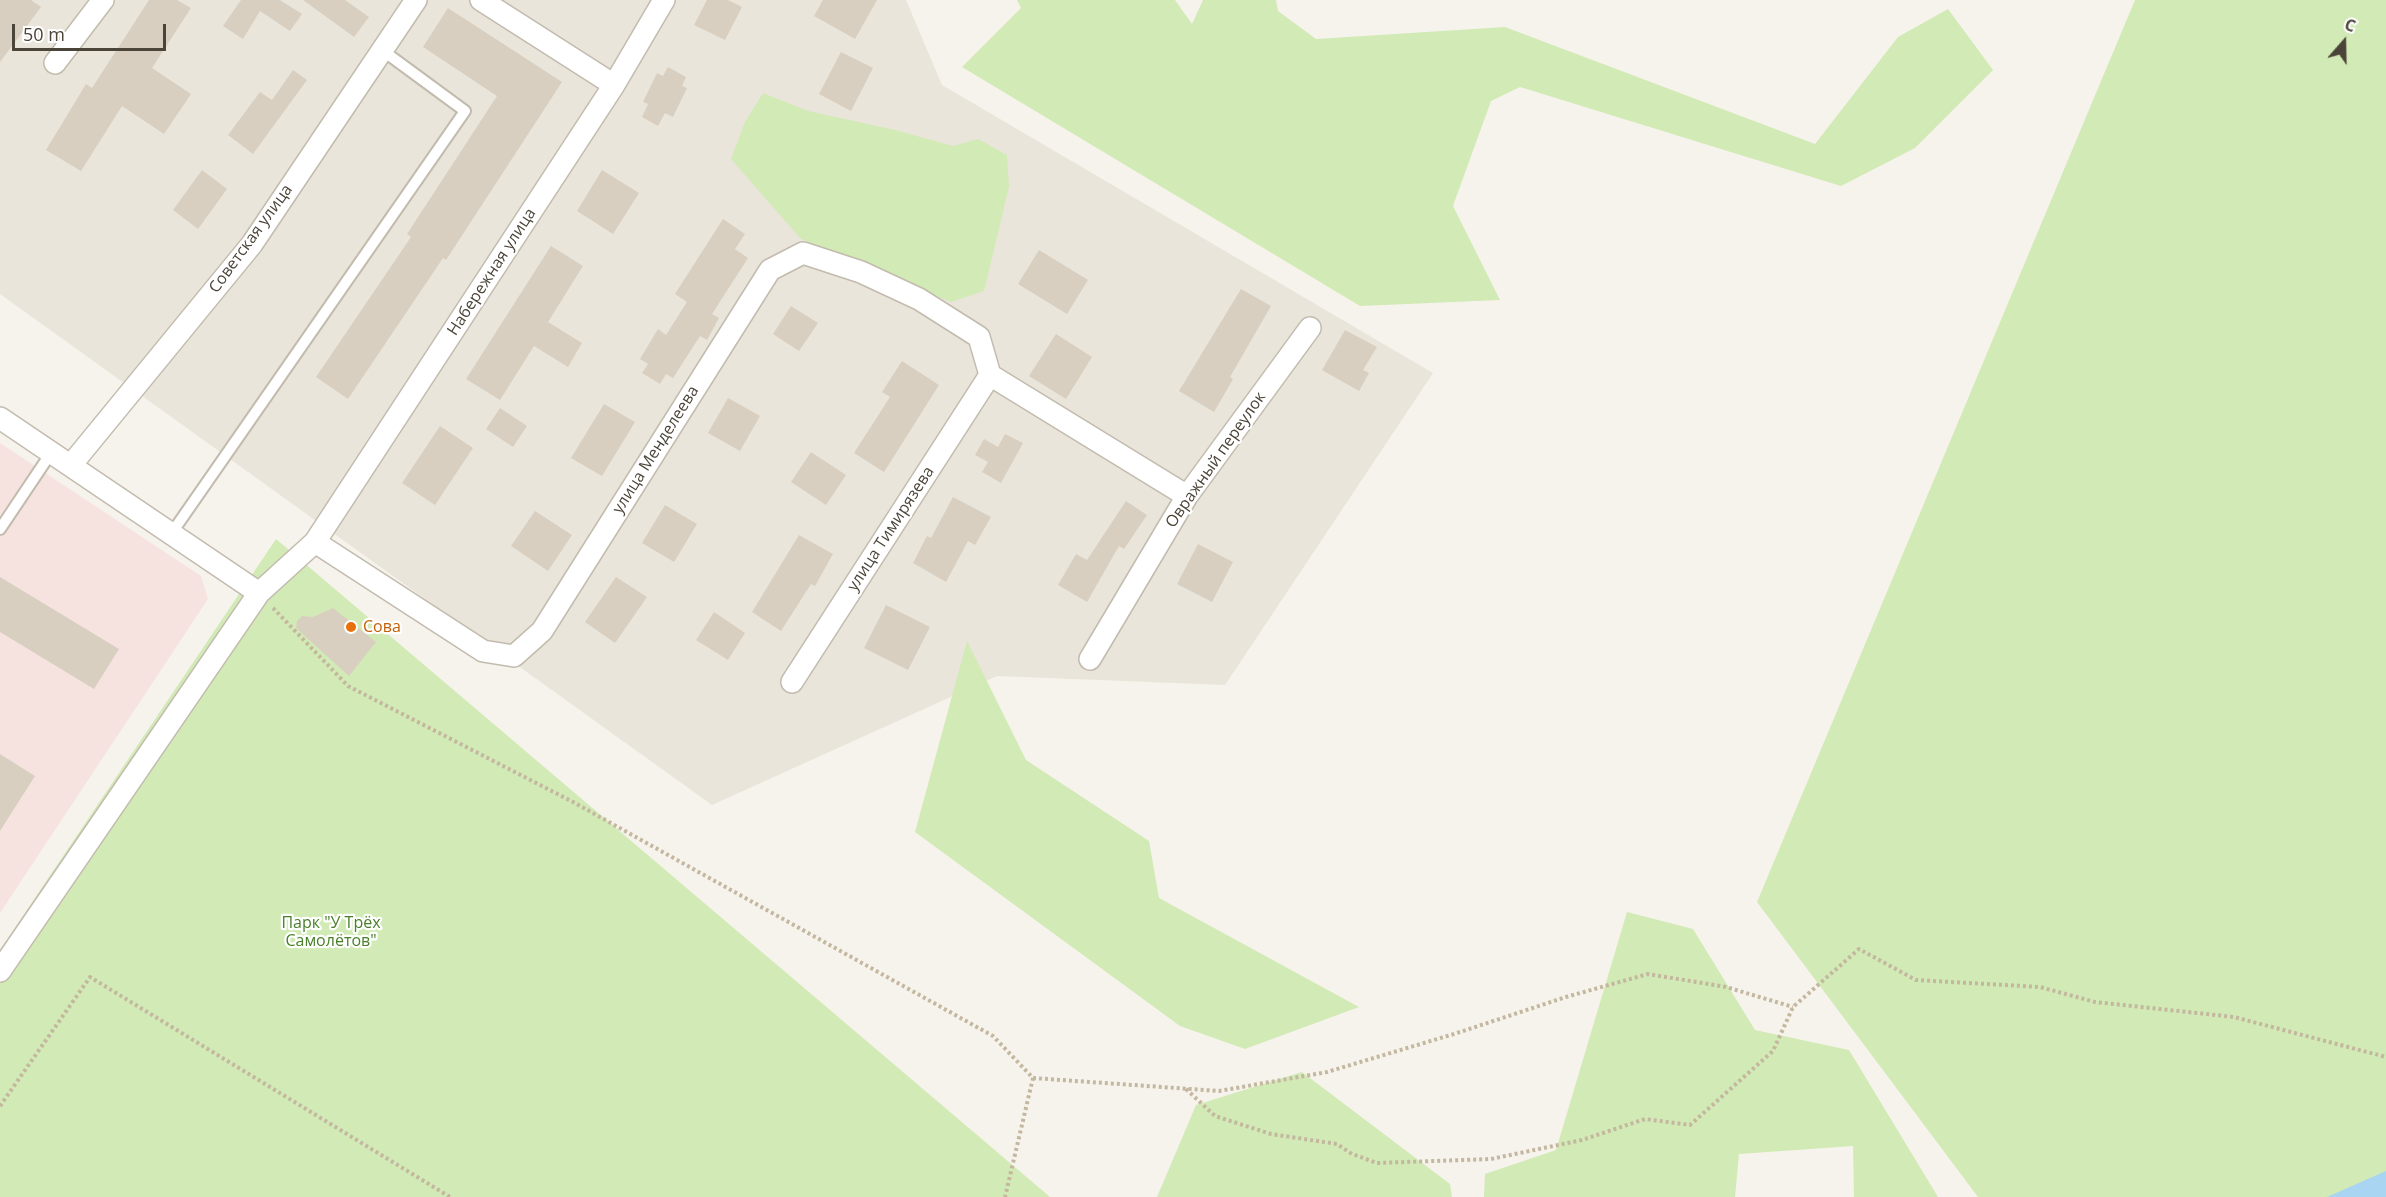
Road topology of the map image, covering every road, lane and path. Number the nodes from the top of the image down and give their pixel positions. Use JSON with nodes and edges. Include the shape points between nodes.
{"nodes":[{"id":1,"x":103,"y":0,"type":"edge"},
{"id":2,"x":416,"y":0,"type":"edge"},
{"id":3,"x":481,"y":0,"type":"edge"},
{"id":4,"x":664,"y":0,"type":"edge"},
{"id":5,"x":382,"y":50,"type":"junction"},
{"id":6,"x":55,"y":63,"type":"dead end"},
{"id":7,"x":614,"y":85,"type":"junction"},
{"id":8,"x":1310,"y":328,"type":"dead end"},
{"id":9,"x":990,"y":375,"type":"junction"},
{"id":10,"x":0,"y":418,"type":"edge"},
{"id":11,"x":51,"y":453,"type":"junction"},
{"id":12,"x":71,"y":465,"type":"junction"},
{"id":13,"x":1187,"y":496,"type":"junction"},
{"id":14,"x":0,"y":529,"type":"edge"},
{"id":15,"x":171,"y":534,"type":"junction"},
{"id":16,"x":315,"y":542,"type":"junction"},
{"id":17,"x":259,"y":593,"type":"junction"},
{"id":18,"x":1090,"y":659,"type":"dead end"},
{"id":19,"x":792,"y":682,"type":"dead end"},
{"id":20,"x":0,"y":972,"type":"edge"},
{"id":21,"x":1793,"y":1007,"type":"junction"},
{"id":22,"x":2386,"y":1057,"type":"edge"},
{"id":23,"x":1033,"y":1078,"type":"junction"},
{"id":24,"x":1186,"y":1089,"type":"junction"},
{"id":25,"x":0,"y":1106,"type":"edge"},
{"id":26,"x":450,"y":1197,"type":"edge"},
{"id":27,"x":1005,"y":1197,"type":"edge"}],
"edges":[{"from":1,"to":6,"type":"street"},
{"from":2,"to":5,"type":"street","name":"Советская улица"},
{"from":3,"to":7,"type":"street"},
{"from":4,"to":7,"type":"street","name":"Набережная улица"},
{"from":5,"to":12,"type":"street","name":"Советская улица","via":[[252,244]]},
{"from":5,"to":15,"type":"lane","via":[[465,111]]},
{"from":7,"to":16,"type":"street","name":"Набережная улица"},
{"from":8,"to":13,"type":"street","name":"Овражный переулок"},
{"from":9,"to":13,"type":"street"},
{"from":9,"to":16,"type":"street","name":"улица Менделеева","via":[[979,337],[909,295],[861,272],[803,252],[770,270],[542,630],[514,656],[483,651]]},
{"from":9,"to":19,"type":"street","name":"улица Тимирязева"},
{"from":10,"to":11,"type":"street"},
{"from":11,"to":12,"type":"street"},
{"from":11,"to":14,"type":"lane"},
{"from":12,"to":15,"type":"street"},
{"from":13,"to":18,"type":"street","name":"Овражный переулок"},
{"from":15,"to":17,"type":"street"},
{"from":16,"to":17,"type":"street","name":"Набережная улица"},
{"from":17,"to":20,"type":"street","name":"Набережная улица"},
{"from":17,"to":23,"type":"path","via":[[348,686],[573,802],[993,1036]]},
{"from":21,"to":22,"type":"path","via":[[1858,949],[1916,980],[2040,987],[2095,1002],[2234,1017]]},
{"from":21,"to":24,"type":"path","via":[[1726,987],[1648,974],[1327,1072],[1219,1091]]},
{"from":21,"to":24,"type":"path","via":[[1773,1051],[1690,1125],[1645,1119],[1582,1140],[1491,1159],[1377,1163],[1337,1144],[1271,1134],[1215,1116]]},
{"from":23,"to":24,"type":"path"},
{"from":23,"to":27,"type":"path"},
{"from":25,"to":26,"type":"path","via":[[90,977]]}]}
